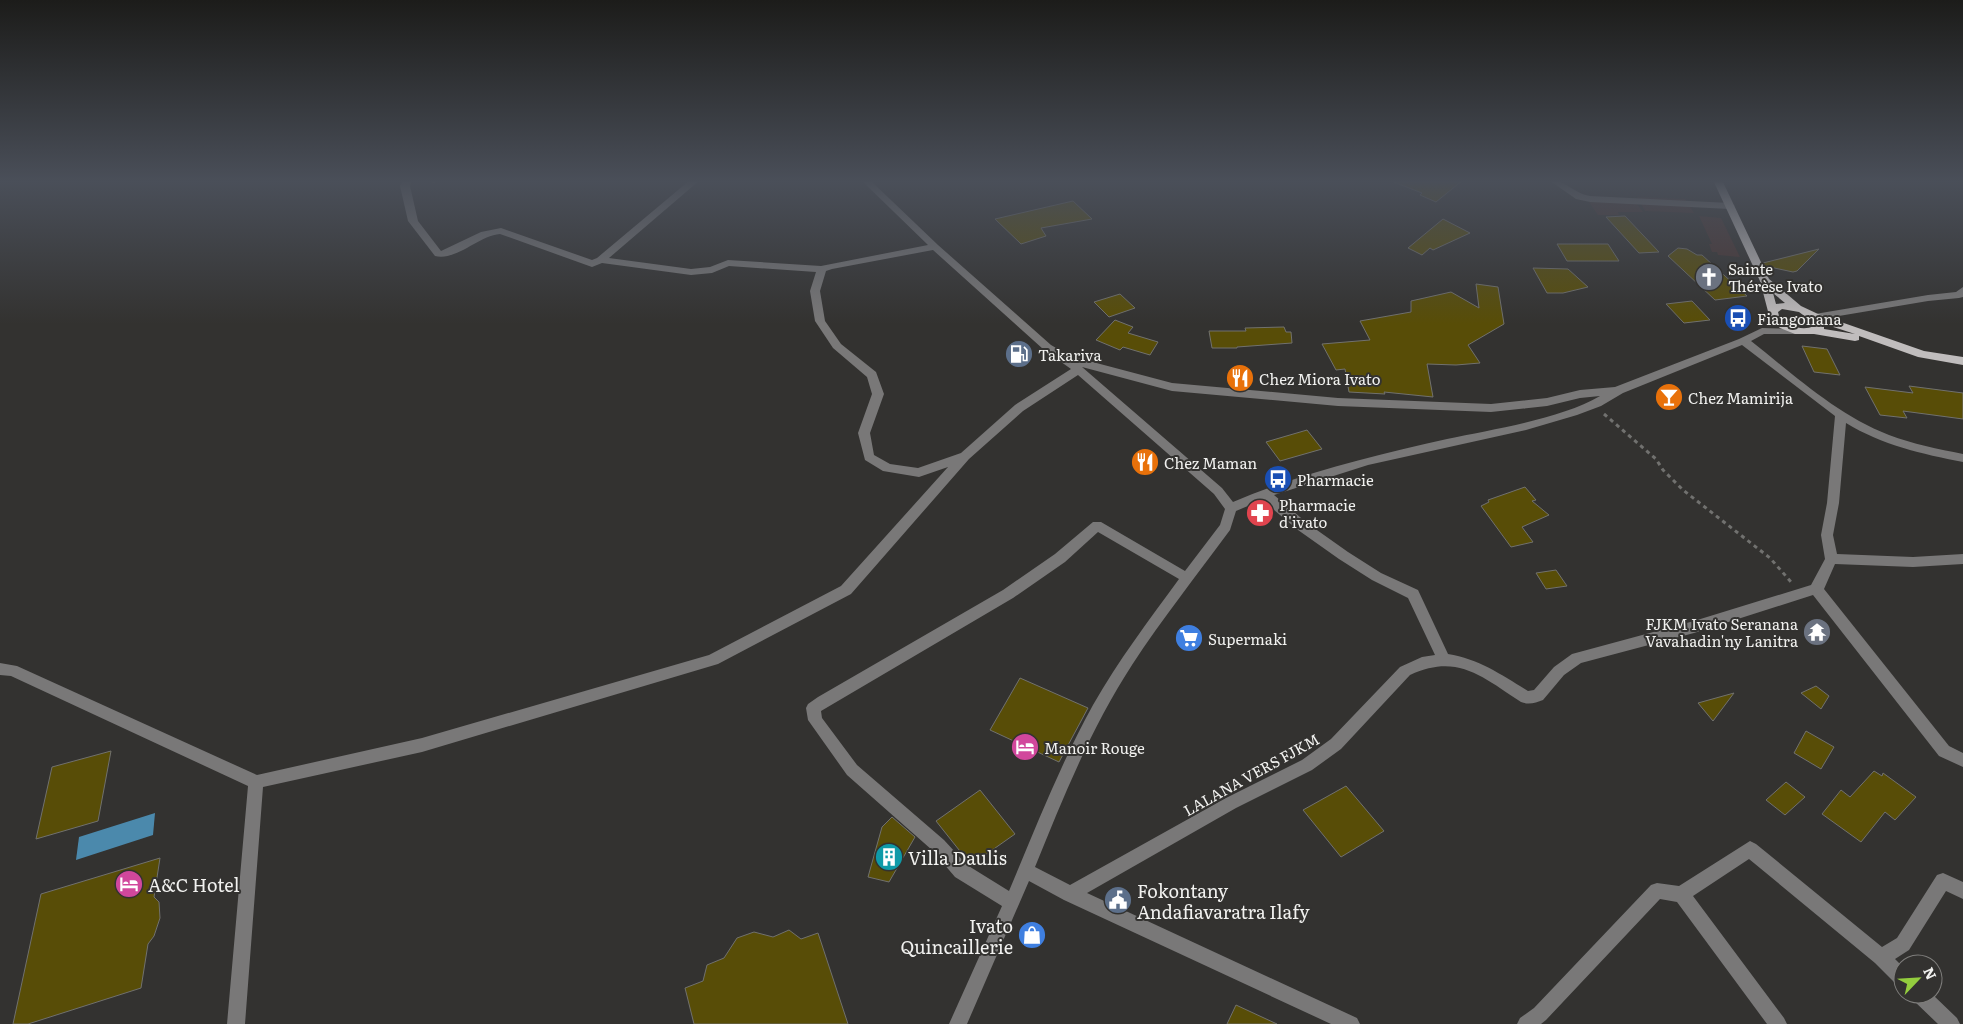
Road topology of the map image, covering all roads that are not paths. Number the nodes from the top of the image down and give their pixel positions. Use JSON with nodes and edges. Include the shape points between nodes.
{"nodes":[{"id":1,"x":418,"y":228,"type":"edge"},
{"id":2,"x":639,"y":228,"type":"edge"},
{"id":3,"x":915,"y":228,"type":"edge"},
{"id":4,"x":1740,"y":228,"type":"edge"},
{"id":5,"x":935,"y":247,"type":"junction"},
{"id":6,"x":600,"y":260,"type":"junction"},
{"id":7,"x":822,"y":270,"type":"junction"},
{"id":8,"x":1765,"y":281,"type":"junction"},
{"id":9,"x":1962,"y":294,"type":"edge"},
{"id":10,"x":1797,"y":307,"type":"junction"},
{"id":11,"x":1773,"y":312,"type":"junction"},
{"id":12,"x":1815,"y":316,"type":"junction"},
{"id":13,"x":1762,"y":331,"type":"junction"},
{"id":14,"x":1797,"y":331,"type":"junction"},
{"id":15,"x":1814,"y":331,"type":"junction"},
{"id":16,"x":1743,"y":341,"type":"junction"},
{"id":17,"x":1887,"y":343,"type":"junction"},
{"id":18,"x":1066,"y":359,"type":"junction"},
{"id":19,"x":1963,"y":361,"type":"edge"},
{"id":20,"x":1078,"y":370,"type":"junction"},
{"id":21,"x":1619,"y":390,"type":"junction"},
{"id":22,"x":1841,"y":415,"type":"junction"},
{"id":23,"x":965,"y":456,"type":"junction"},
{"id":24,"x":1963,"y":458,"type":"edge"},
{"id":25,"x":1264,"y":494,"type":"junction"},
{"id":26,"x":1231,"y":508,"type":"junction"},
{"id":27,"x":1831,"y":559,"type":"junction"},
{"id":28,"x":1963,"y":559,"type":"edge"},
{"id":29,"x":1187,"y":578,"type":"junction"},
{"id":30,"x":1809,"y":591,"type":"junction"},
{"id":31,"x":1444,"y":659,"type":"junction"},
{"id":32,"x":0,"y":669,"type":"edge"},
{"id":33,"x":1963,"y":760,"type":"edge"},
{"id":34,"x":256,"y":782,"type":"junction"},
{"id":35,"x":1025,"y":870,"type":"junction"},
{"id":36,"x":1963,"y":891,"type":"edge"},
{"id":37,"x":1070,"y":894,"type":"junction"},
{"id":38,"x":1681,"y":894,"type":"junction"},
{"id":39,"x":1012,"y":902,"type":"junction"},
{"id":40,"x":1881,"y":957,"type":"junction"},
{"id":41,"x":1893,"y":968,"type":"edge"},
{"id":42,"x":1929,"y":1004,"type":"edge"},
{"id":43,"x":236,"y":1024,"type":"edge"},
{"id":44,"x":958,"y":1024,"type":"edge"},
{"id":45,"x":1351,"y":1024,"type":"edge"},
{"id":46,"x":1526,"y":1024,"type":"edge"},
{"id":47,"x":1778,"y":1024,"type":"edge"},
{"id":48,"x":1950,"y":1024,"type":"edge"}],
"edges":[{"from":1,"to":6,"type":"street","via":[[438,254],[450,253],[492,230],[592,264]]},
{"from":2,"to":6,"type":"street"},
{"from":3,"to":5,"type":"street"},
{"from":4,"to":8,"type":"main road"},
{"from":5,"to":7,"type":"street","via":[[829,266]]},
{"from":5,"to":18,"type":"street","via":[[1047,347]]},
{"from":6,"to":7,"type":"street","via":[[691,272],[728,264]]},
{"from":7,"to":23,"type":"street","via":[[815,291],[820,321],[837,346],[872,375],[878,394],[864,433],[869,457],[888,468],[919,473]]},
{"from":8,"to":10,"type":"main road"},
{"from":8,"to":11,"type":"main road"},
{"from":9,"to":12,"type":"street"},
{"from":10,"to":11,"type":"main road","via":[[1781,306]]},
{"from":10,"to":12,"type":"main road"},
{"from":11,"to":13,"type":"street"},
{"from":11,"to":14,"type":"main road","via":[[1779,323]]},
{"from":12,"to":15,"type":"main road","via":[[1819,328]]},
{"from":12,"to":17,"type":"main road"},
{"from":13,"to":14,"type":"street"},
{"from":13,"to":16,"type":"street"},
{"from":14,"to":15,"type":"main road"},
{"from":15,"to":17,"type":"main road"},
{"from":16,"to":21,"type":"street"},
{"from":16,"to":22,"type":"street"},
{"from":17,"to":19,"type":"main road","via":[[1922,354]]},
{"from":18,"to":20,"type":"street"},
{"from":18,"to":21,"type":"street","via":[[1172,387],[1338,402],[1491,408]]},
{"from":20,"to":23,"type":"street","via":[[1019,408]]},
{"from":20,"to":26,"type":"street","via":[[1218,491]]},
{"from":21,"to":25,"type":"street","via":[[1573,412],[1526,426],[1367,461]]},
{"from":22,"to":24,"type":"street","via":[[1884,437]]},
{"from":22,"to":27,"type":"street","via":[[1828,535]]},
{"from":23,"to":34,"type":"street","via":[[846,590],[713,660],[422,745]]},
{"from":25,"to":26,"type":"street"},
{"from":25,"to":31,"type":"street","via":[[1299,525],[1373,575],[1407,589]]},
{"from":26,"to":29,"type":"street","via":[[1226,527]]},
{"from":27,"to":28,"type":"street","via":[[1913,562]]},
{"from":27,"to":30,"type":"street","via":[[1821,582]]},
{"from":29,"to":35,"type":"street","via":[[1098,710],[1059,789]]},
{"from":29,"to":39,"type":"street","via":[[1097,525],[1060,558],[1008,594],[813,708],[815,720],[852,770],[938,845],[961,871]]},
{"from":30,"to":31,"type":"street","name":"LALANA VERS FJKM","via":[[1694,627],[1577,658],[1559,671],[1538,696],[1526,698],[1482,670]]},
{"from":30,"to":33,"type":"street","via":[[1944,751]]},
{"from":31,"to":37,"type":"street","name":"LALANA VERS FJKM","via":[[1404,671],[1336,744],[1307,765],[1231,803]]},
{"from":32,"to":34,"type":"street","via":[[12,670]]},
{"from":34,"to":43,"type":"street"},
{"from":35,"to":37,"type":"street"},
{"from":35,"to":39,"type":"street"},
{"from":36,"to":40,"type":"street","via":[[1943,881],[1903,944]]},
{"from":37,"to":45,"type":"street"},
{"from":38,"to":40,"type":"street","via":[[1750,849]]},
{"from":38,"to":46,"type":"street","via":[[1657,891],[1540,1014]]},
{"from":38,"to":47,"type":"street"},
{"from":39,"to":44,"type":"street"},
{"from":40,"to":41,"type":"street"},
{"from":42,"to":48,"type":"street"}]}
